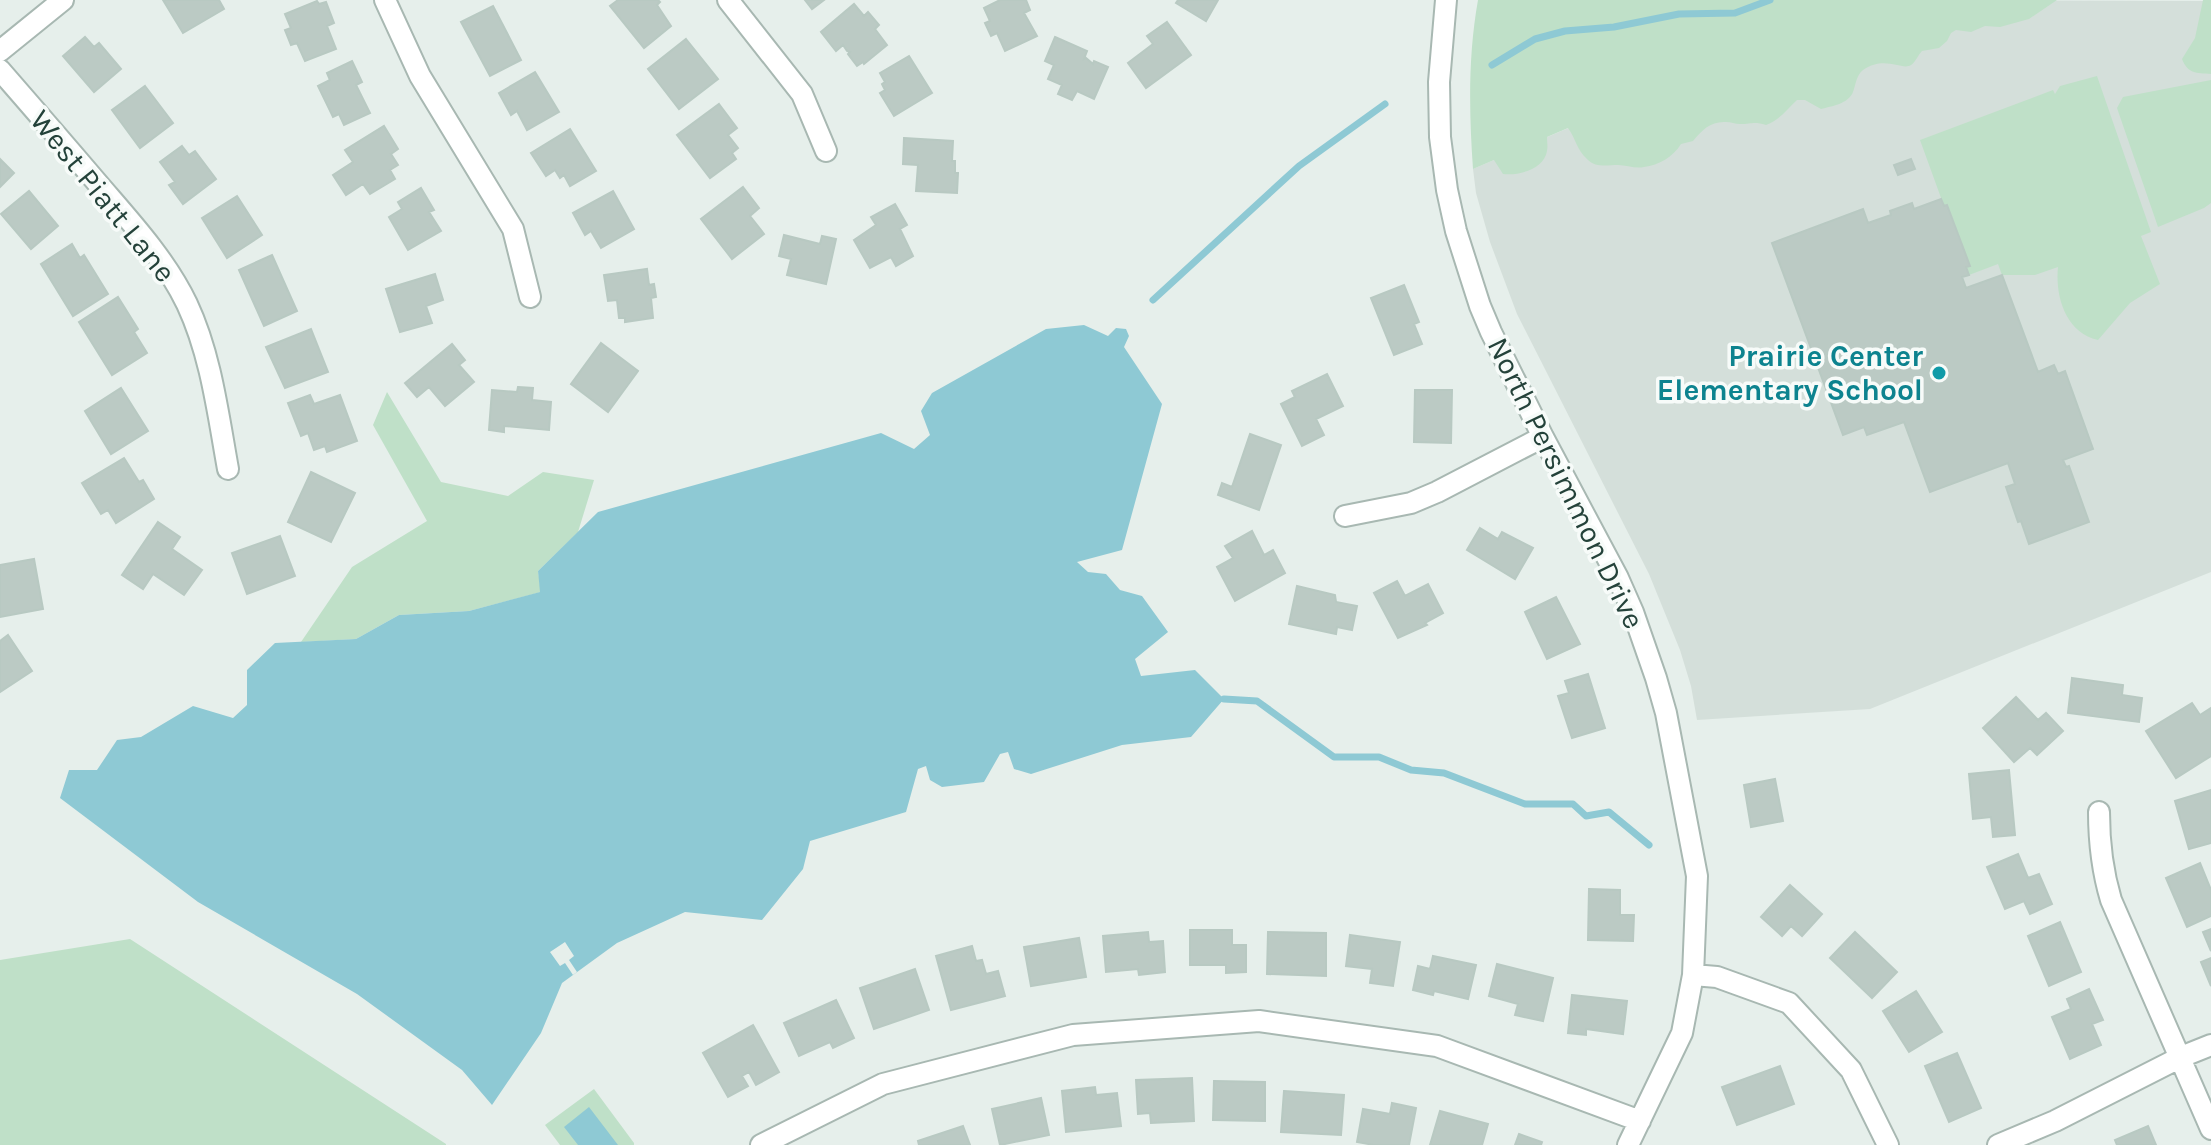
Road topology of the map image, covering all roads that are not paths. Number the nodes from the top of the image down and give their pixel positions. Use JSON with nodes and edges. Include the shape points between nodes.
{"nodes":[{"id":1,"x":63,"y":0,"type":"edge"},
{"id":2,"x":385,"y":0,"type":"edge"},
{"id":3,"x":728,"y":0,"type":"edge"},
{"id":4,"x":1446,"y":0,"type":"edge"},
{"id":5,"x":0,"y":51,"type":"edge"},
{"id":6,"x":0,"y":70,"type":"edge"},
{"id":7,"x":826,"y":151,"type":"dead end"},
{"id":8,"x":530,"y":297,"type":"dead end"},
{"id":9,"x":1543,"y":437,"type":"junction"},
{"id":10,"x":228,"y":469,"type":"dead end"},
{"id":11,"x":1345,"y":516,"type":"dead end"},
{"id":12,"x":2099,"y":812,"type":"dead end"},
{"id":13,"x":1693,"y":975,"type":"junction"},
{"id":14,"x":2211,"y":1045,"type":"edge"},
{"id":15,"x":2181,"y":1057,"type":"junction"},
{"id":16,"x":1640,"y":1121,"type":"junction"},
{"id":17,"x":2211,"y":1129,"type":"edge"},
{"id":18,"x":761,"y":1145,"type":"edge"},
{"id":19,"x":1628,"y":1145,"type":"edge"},
{"id":20,"x":1888,"y":1145,"type":"edge"},
{"id":21,"x":1998,"y":1145,"type":"edge"}],
"edges":[{"from":1,"to":5,"type":"street"},
{"from":2,"to":8,"type":"street","via":[[420,76],[513,229]]},
{"from":3,"to":7,"type":"street","via":[[802,94]]},
{"from":4,"to":9,"type":"street","name":"North Persimmon Drive","via":[[1440,137],[1456,231],[1480,306]]},
{"from":6,"to":10,"type":"street","name":"West Piatt Lane","via":[[170,274],[201,343]]},
{"from":9,"to":11,"type":"street","via":[[1411,503]]},
{"from":9,"to":13,"type":"street","name":"North Persimmon Drive","via":[[1618,578],[1660,690],[1697,876]]},
{"from":12,"to":15,"type":"street","via":[[2103,874],[2111,900]]},
{"from":13,"to":16,"type":"street","name":"North Persimmon Drive","via":[[1682,1033]]},
{"from":13,"to":20,"type":"street","via":[[1717,977],[1789,1003],[1851,1070]]},
{"from":14,"to":15,"type":"street"},
{"from":15,"to":17,"type":"street"},
{"from":15,"to":21,"type":"street"},
{"from":16,"to":18,"type":"street","via":[[1437,1046],[1259,1021],[1073,1035],[883,1084]]},
{"from":16,"to":19,"type":"street","name":"North Persimmon Drive"}]}
